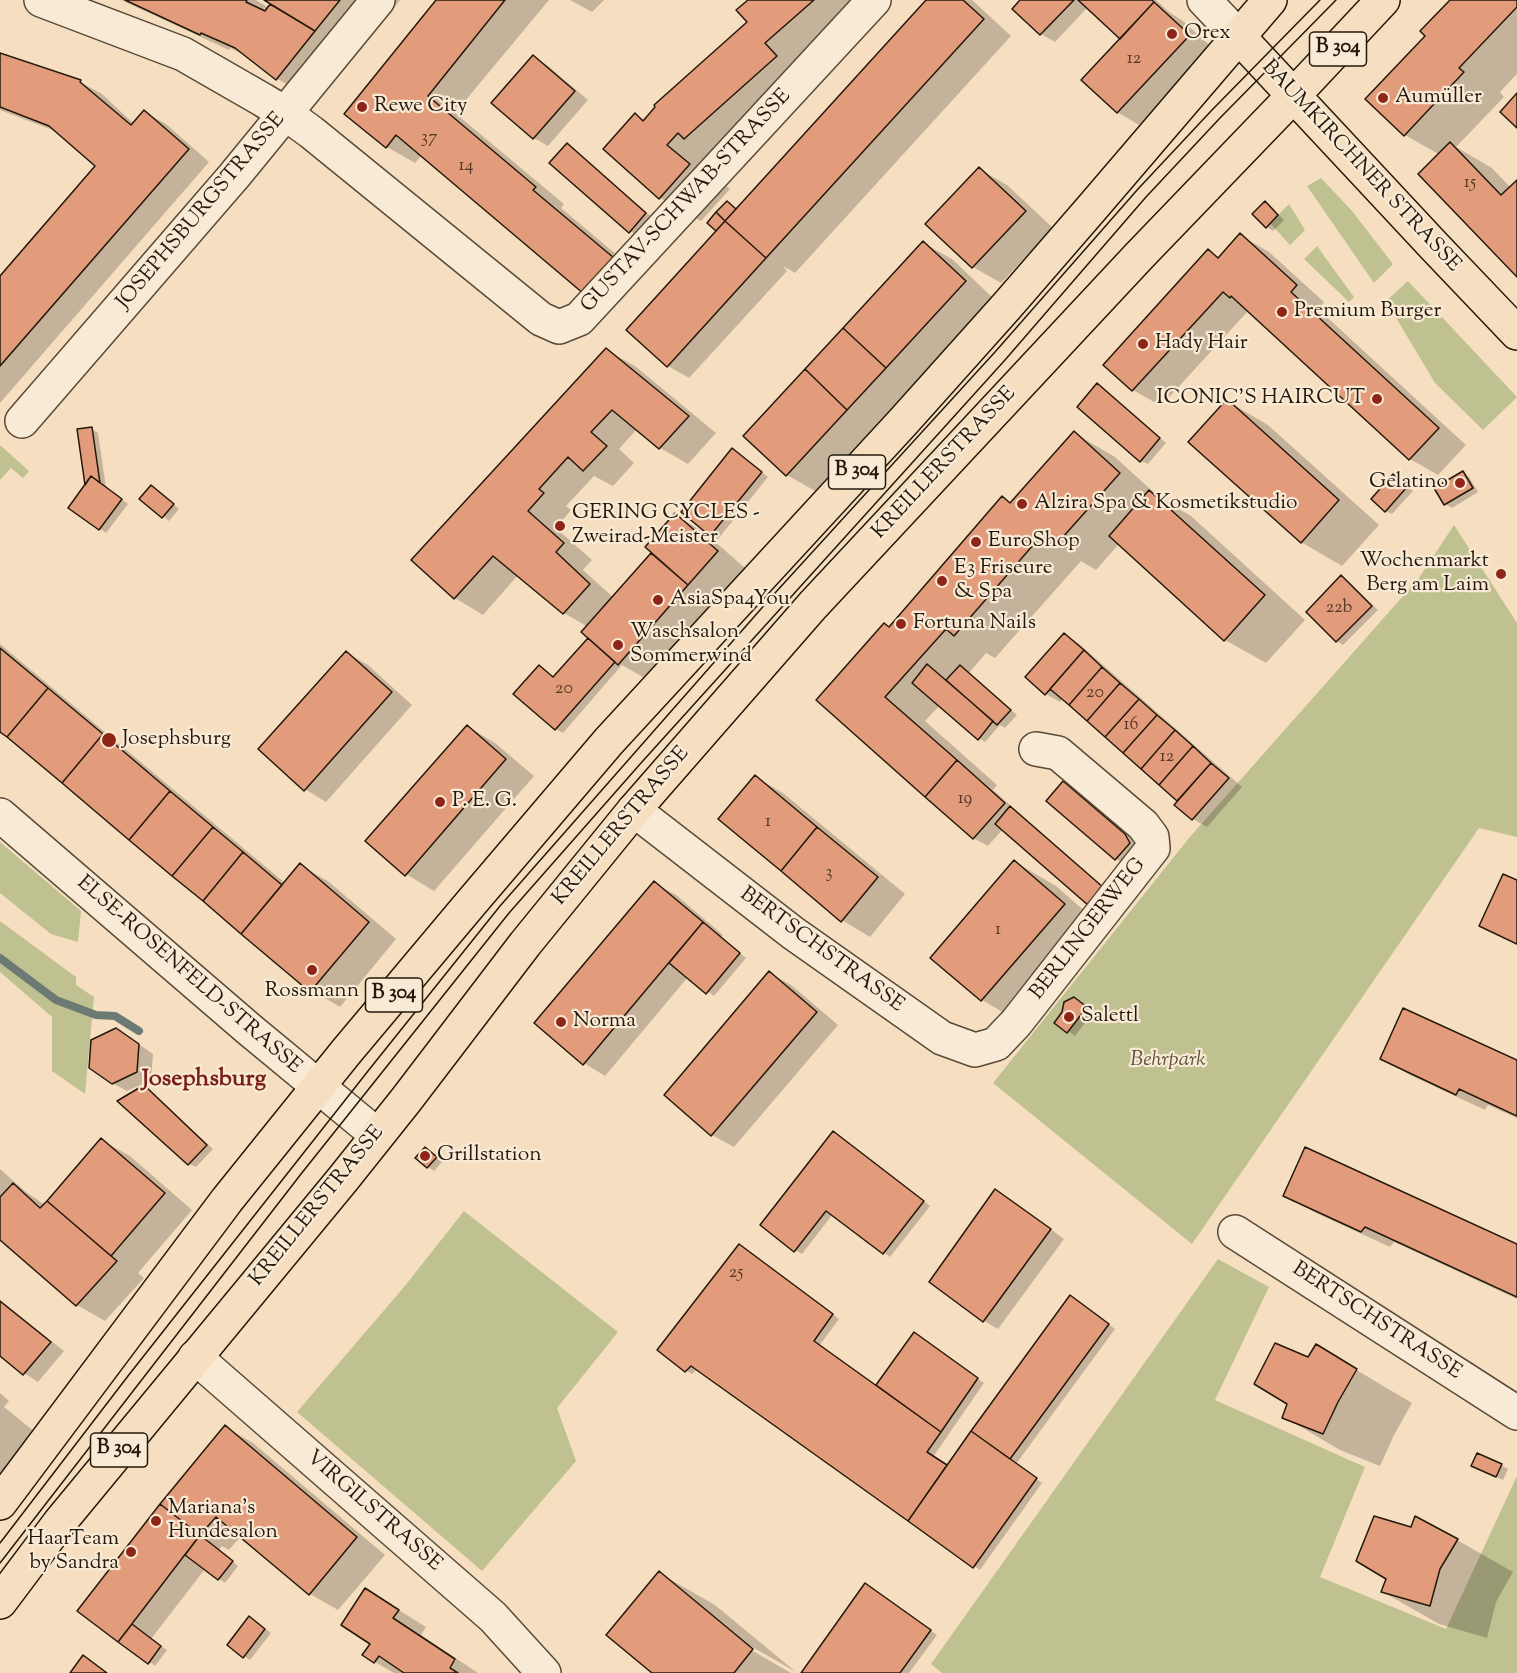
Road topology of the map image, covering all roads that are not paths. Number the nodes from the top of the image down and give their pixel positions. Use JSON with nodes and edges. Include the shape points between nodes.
{"nodes":[{"id":1,"x":41,"y":0,"type":"edge"},
{"id":2,"x":378,"y":0,"type":"edge"},
{"id":3,"x":874,"y":0,"type":"edge"},
{"id":4,"x":1204,"y":0,"type":"edge"},
{"id":5,"x":1270,"y":0,"type":"edge"},
{"id":6,"x":1383,"y":0,"type":"edge"},
{"id":7,"x":1238,"y":36,"type":"junction"},
{"id":8,"x":1293,"y":96,"type":"junction"},
{"id":9,"x":286,"y":114,"type":"junction"},
{"id":10,"x":1517,"y":333,"type":"edge"},
{"id":11,"x":22,"y":421,"type":"dead end"},
{"id":12,"x":1036,"y":749,"type":"dead end"},
{"id":13,"x":634,"y":810,"type":"junction"},
{"id":14,"x":0,"y":815,"type":"edge"},
{"id":15,"x":1016,"y":1023,"type":"joint"},
{"id":16,"x":318,"y":1087,"type":"junction"},
{"id":17,"x":377,"y":1135,"type":"junction"},
{"id":18,"x":1235,"y":1232,"type":"dead end"},
{"id":19,"x":195,"y":1357,"type":"junction"},
{"id":20,"x":1517,"y":1413,"type":"edge"},
{"id":21,"x":0,"y":1503,"type":"edge"},
{"id":22,"x":0,"y":1602,"type":"edge"},
{"id":23,"x":544,"y":1673,"type":"edge"}],
"edges":[{"from":1,"to":9,"type":"street","via":[[183,54]]},
{"from":2,"to":9,"type":"street","name":"JOSEPHSBURGSTRASSE"},
{"from":3,"to":9,"type":"street","name":"GUSTAV-SCHWAB-STRASSE","via":[[579,319],[559,327],[542,319]]},
{"from":4,"to":7,"type":"street","name":"BAUMKIRCHNER STRASSE"},
{"from":5,"to":7,"type":"main road","number":"B 304"},
{"from":6,"to":8,"type":"main road","number":"B 304"},
{"from":7,"to":8,"type":"main road","name":"BAUMKIRCHNER STRASSE"},
{"from":7,"to":16,"type":"main road","number":"B 304","via":[[1006,307],[609,741]]},
{"from":8,"to":10,"type":"main road","name":"BAUMKIRCHNER STRASSE"},
{"from":8,"to":13,"type":"main road","name":"KREILLERSTRASSE","number":"B 304","via":[[813,605]]},
{"from":9,"to":11,"type":"street","name":"JOSEPHSBURGSTRASSE"},
{"from":12,"to":15,"type":"street","name":"BERLINGERWEG","via":[[1058,753],[1143,825],[1152,837],[1153,848]]},
{"from":13,"to":15,"type":"street","name":"BERTSCHSTRASSE","via":[[793,933],[942,1038],[975,1050],[996,1044]]},
{"from":13,"to":17,"type":"main road","name":"KREILLERSTRASSE","number":"B 304"},
{"from":14,"to":16,"type":"street","name":"ELSE-ROSENFELD-STRASSE"},
{"from":16,"to":17,"type":"street","name":"ELSE-ROSENFELD-STRASSE"},
{"from":16,"to":21,"type":"main road","number":"B 304","via":[[227,1200]]},
{"from":17,"to":19,"type":"main road","name":"KREILLERSTRASSE","number":"B 304"},
{"from":18,"to":20,"type":"street","name":"BERTSCHSTRASSE"},
{"from":19,"to":22,"type":"main road","name":"KREILLERSTRASSE","number":"B 304"},
{"from":19,"to":23,"type":"street","name":"VIRGILSTRASSE","via":[[493,1617]]}]}
